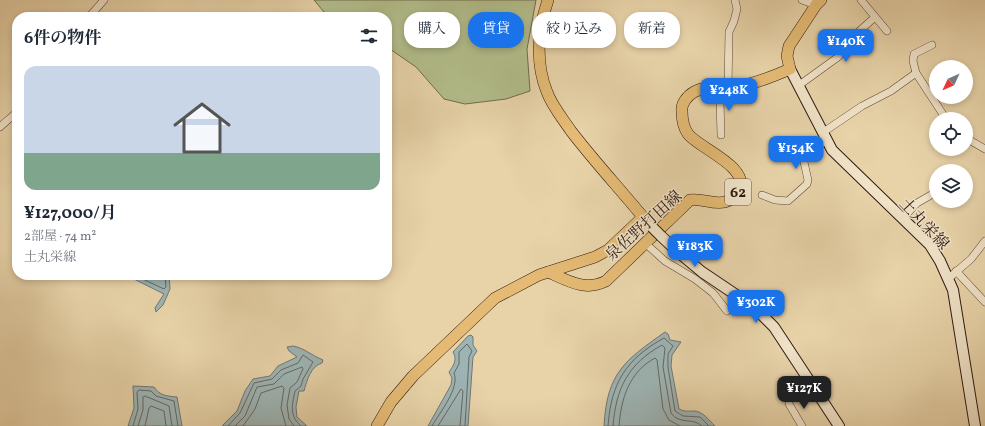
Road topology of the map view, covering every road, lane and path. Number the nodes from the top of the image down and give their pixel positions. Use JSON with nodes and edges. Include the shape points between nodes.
{"nodes":[{"id":1,"x":104,"y":0,"type":"edge"},
{"id":2,"x":548,"y":0,"type":"edge"},
{"id":3,"x":735,"y":0,"type":"edge"},
{"id":4,"x":740,"y":0,"type":"edge"},
{"id":5,"x":802,"y":0,"type":"edge"},
{"id":6,"x":861,"y":0,"type":"edge"},
{"id":7,"x":818,"y":2,"type":"edge"},
{"id":8,"x":93,"y":12,"type":"edge"},
{"id":9,"x":874,"y":17,"type":"junction"},
{"id":10,"x":887,"y":31,"type":"dead end"},
{"id":11,"x":932,"y":45,"type":"dead end"},
{"id":12,"x":790,"y":69,"type":"junction"},
{"id":13,"x":916,"y":73,"type":"junction"},
{"id":14,"x":798,"y":86,"type":"junction"},
{"id":15,"x":726,"y":87,"type":"junction"},
{"id":16,"x":941,"y":112,"type":"edge"},
{"id":17,"x":12,"y":116,"type":"edge"},
{"id":18,"x":0,"y":127,"type":"edge"},
{"id":19,"x":721,"y":135,"type":"dead end"},
{"id":20,"x":824,"y":136,"type":"junction"},
{"id":21,"x":973,"y":142,"type":"edge"},
{"id":22,"x":985,"y":149,"type":"edge"},
{"id":23,"x":762,"y":195,"type":"dead end"},
{"id":24,"x":929,"y":196,"type":"edge"},
{"id":25,"x":643,"y":217,"type":"junction"},
{"id":26,"x":902,"y":219,"type":"junction"},
{"id":27,"x":985,"y":241,"type":"edge"},
{"id":28,"x":645,"y":243,"type":"junction"},
{"id":29,"x":548,"y":272,"type":"junction"},
{"id":30,"x":952,"y":275,"type":"junction"},
{"id":31,"x":985,"y":302,"type":"edge"},
{"id":32,"x":727,"y":311,"type":"dead end"},
{"id":33,"x":789,"y":404,"type":"dead end"},
{"id":34,"x":377,"y":426,"type":"edge"},
{"id":35,"x":802,"y":426,"type":"edge"},
{"id":36,"x":839,"y":426,"type":"edge"},
{"id":37,"x":976,"y":426,"type":"edge"}],
"edges":[{"from":1,"to":8,"type":"street"},
{"from":2,"to":25,"type":"main road","name":"泉佐野打田線","via":[[539,39],[547,93],[560,116]]},
{"from":3,"to":4,"type":"street"},
{"from":3,"to":15,"type":"street","via":[[737,9],[729,32]]},
{"from":5,"to":7,"type":"street"},
{"from":6,"to":9,"type":"street"},
{"from":7,"to":12,"type":"main road","via":[[789,46],[787,56]]},
{"from":9,"to":10,"type":"street"},
{"from":9,"to":14,"type":"street","via":[[855,35],[838,57]]},
{"from":11,"to":13,"type":"street","via":[[914,54]]},
{"from":12,"to":14,"type":"main road","name":"土丸栄線"},
{"from":12,"to":15,"type":"main road","name":"泉佐野打田線","number":"62","via":[[768,80]]},
{"from":13,"to":16,"type":"street"},
{"from":13,"to":20,"type":"street","via":[[892,91],[862,106]]},
{"from":14,"to":20,"type":"main road","name":"土丸栄線"},
{"from":15,"to":19,"type":"street","via":[[720,101]]},
{"from":15,"to":28,"type":"main road","name":"泉佐野打田線","number":"62","via":[[705,88],[693,92],[681,107],[683,126],[696,142],[734,168],[741,180],[740,188],[735,197],[726,202],[690,200]]},
{"from":17,"to":18,"type":"street"},
{"from":20,"to":23,"type":"street","via":[[806,156],[804,162],[807,184],[788,201]]},
{"from":20,"to":26,"type":"main road","name":"土丸栄線","via":[[832,150]]},
{"from":21,"to":22,"type":"street"},
{"from":24,"to":26,"type":"street"},
{"from":25,"to":29,"type":"main road","name":"泉佐野打田線","via":[[608,250],[595,257]]},
{"from":25,"to":36,"type":"main road","bridge":true,"via":[[678,252],[702,272],[754,307],[774,327]]},
{"from":26,"to":30,"type":"main road","name":"土丸栄線","via":[[930,246]]},
{"from":27,"to":30,"type":"street"},
{"from":28,"to":29,"type":"main road","name":"泉佐野打田線","number":"62","via":[[606,281],[598,285],[588,287],[574,284]]},
{"from":28,"to":32,"type":"street","via":[[665,261],[712,293]]},
{"from":29,"to":34,"type":"main road","name":"泉佐野打田線","via":[[512,287],[495,298],[413,376],[391,402]]},
{"from":30,"to":31,"type":"street"},
{"from":30,"to":37,"type":"main road","name":"土丸栄線"},
{"from":33,"to":35,"type":"street"}]}
